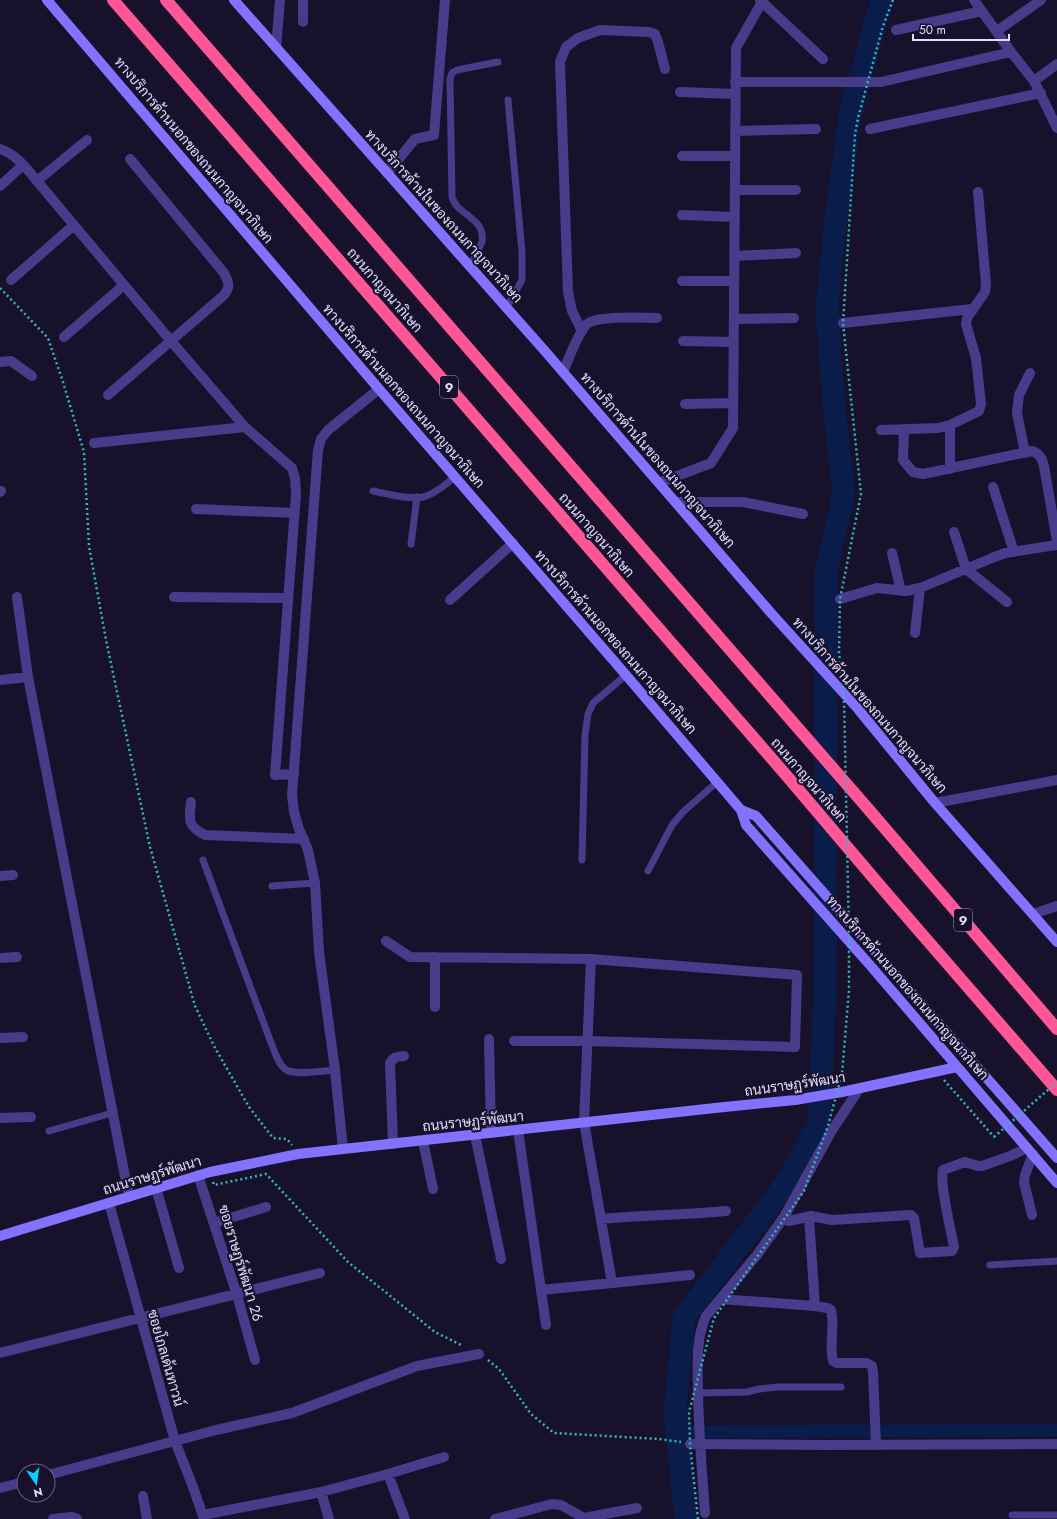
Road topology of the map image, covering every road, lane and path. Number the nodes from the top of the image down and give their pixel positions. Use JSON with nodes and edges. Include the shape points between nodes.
{"nodes":[{"id":1,"x":47,"y":0,"type":"edge"},
{"id":2,"x":113,"y":0,"type":"edge"},
{"id":3,"x":166,"y":0,"type":"edge"},
{"id":4,"x":234,"y":0,"type":"edge"},
{"id":5,"x":280,"y":0,"type":"edge"},
{"id":6,"x":303,"y":0,"type":"edge"},
{"id":7,"x":445,"y":0,"type":"edge"},
{"id":8,"x":893,"y":0,"type":"edge"},
{"id":9,"x":974,"y":0,"type":"edge"},
{"id":10,"x":1041,"y":0,"type":"edge"},
{"id":11,"x":761,"y":1,"type":"edge"},
{"id":12,"x":982,"y":12,"type":"junction"},
{"id":13,"x":303,"y":22,"type":"dead end"},
{"id":14,"x":896,"y":30,"type":"dead end"},
{"id":15,"x":997,"y":31,"type":"junction"},
{"id":16,"x":276,"y":48,"type":"junction"},
{"id":17,"x":1011,"y":52,"type":"junction"},
{"id":18,"x":823,"y":59,"type":"dead end"},
{"id":19,"x":498,"y":62,"type":"dead end"},
{"id":20,"x":1057,"y":64,"type":"edge"},
{"id":21,"x":665,"y":69,"type":"dead end"},
{"id":22,"x":1034,"y":80,"type":"junction"},
{"id":23,"x":735,"y":82,"type":"junction"},
{"id":24,"x":680,"y":92,"type":"dead end"},
{"id":25,"x":1041,"y":93,"type":"junction"},
{"id":26,"x":735,"y":94,"type":"junction"},
{"id":27,"x":508,"y":100,"type":"dead end"},
{"id":28,"x":1057,"y":128,"type":"edge"},
{"id":29,"x":816,"y":129,"type":"dead end"},
{"id":30,"x":870,"y":129,"type":"dead end"},
{"id":31,"x":735,"y":131,"type":"junction"},
{"id":32,"x":87,"y":140,"type":"dead end"},
{"id":33,"x":0,"y":149,"type":"edge"},
{"id":34,"x":682,"y":156,"type":"dead end"},
{"id":35,"x":735,"y":156,"type":"junction"},
{"id":36,"x":130,"y":159,"type":"dead end"},
{"id":37,"x":24,"y":166,"type":"junction"},
{"id":38,"x":387,"y":173,"type":"junction"},
{"id":39,"x":38,"y":181,"type":"junction"},
{"id":40,"x":0,"y":186,"type":"edge"},
{"id":41,"x":735,"y":190,"type":"junction"},
{"id":42,"x":796,"y":190,"type":"dead end"},
{"id":43,"x":978,"y":192,"type":"dead end"},
{"id":44,"x":682,"y":214,"type":"dead end"},
{"id":45,"x":735,"y":217,"type":"junction"},
{"id":46,"x":74,"y":225,"type":"junction"},
{"id":47,"x":796,"y":253,"type":"dead end"},
{"id":48,"x":734,"y":256,"type":"junction"},
{"id":49,"x":470,"y":267,"type":"junction"},
{"id":50,"x":11,"y":280,"type":"dead end"},
{"id":51,"x":682,"y":281,"type":"dead end"},
{"id":52,"x":734,"y":282,"type":"junction"},
{"id":53,"x":124,"y":285,"type":"junction"},
{"id":54,"x":0,"y":288,"type":"edge"},
{"id":55,"x":507,"y":307,"type":"junction"},
{"id":56,"x":972,"y":309,"type":"junction"},
{"id":57,"x":657,"y":318,"type":"dead end"},
{"id":58,"x":794,"y":318,"type":"dead end"},
{"id":59,"x":734,"y":319,"type":"junction"},
{"id":60,"x":843,"y":323,"type":"junction"},
{"id":61,"x":582,"y":331,"type":"junction"},
{"id":62,"x":64,"y":337,"type":"dead end"},
{"id":63,"x":171,"y":341,"type":"junction"},
{"id":64,"x":683,"y":341,"type":"dead end"},
{"id":65,"x":734,"y":342,"type":"junction"},
{"id":66,"x":0,"y":362,"type":"edge"},
{"id":67,"x":563,"y":372,"type":"junction"},
{"id":68,"x":1030,"y":373,"type":"dead end"},
{"id":69,"x":32,"y":376,"type":"dead end"},
{"id":70,"x":379,"y":389,"type":"junction"},
{"id":71,"x":108,"y":395,"type":"dead end"},
{"id":72,"x":733,"y":403,"type":"junction"},
{"id":73,"x":685,"y":404,"type":"dead end"},
{"id":74,"x":950,"y":425,"type":"junction"},
{"id":75,"x":245,"y":427,"type":"junction"},
{"id":76,"x":904,"y":429,"type":"junction"},
{"id":77,"x":881,"y":430,"type":"dead end"},
{"id":78,"x":94,"y":443,"type":"dead end"},
{"id":79,"x":1025,"y":453,"type":"junction"},
{"id":80,"x":950,"y":468,"type":"junction"},
{"id":81,"x":455,"y":477,"type":"junction"},
{"id":82,"x":659,"y":483,"type":"junction"},
{"id":83,"x":993,"y":487,"type":"dead end"},
{"id":84,"x":372,"y":491,"type":"dead end"},
{"id":85,"x":417,"y":497,"type":"junction"},
{"id":86,"x":676,"y":502,"type":"junction"},
{"id":87,"x":196,"y":509,"type":"dead end"},
{"id":88,"x":295,"y":513,"type":"junction"},
{"id":89,"x":803,"y":514,"type":"dead end"},
{"id":90,"x":954,"y":532,"type":"dead end"},
{"id":91,"x":1057,"y":541,"type":"edge"},
{"id":92,"x":513,"y":543,"type":"junction"},
{"id":93,"x":411,"y":544,"type":"dead end"},
{"id":94,"x":1057,"y":545,"type":"edge"},
{"id":95,"x":1014,"y":552,"type":"junction"},
{"id":96,"x":892,"y":553,"type":"dead end"},
{"id":97,"x":966,"y":568,"type":"junction"},
{"id":98,"x":920,"y":588,"type":"junction"},
{"id":99,"x":901,"y":591,"type":"junction"},
{"id":100,"x":17,"y":597,"type":"dead end"},
{"id":101,"x":174,"y":597,"type":"dead end"},
{"id":102,"x":288,"y":598,"type":"junction"},
{"id":103,"x":840,"y":599,"type":"junction"},
{"id":104,"x":450,"y":600,"type":"dead end"},
{"id":105,"x":1007,"y":602,"type":"dead end"},
{"id":106,"x":915,"y":633,"type":"dead end"},
{"id":107,"x":626,"y":674,"type":"junction"},
{"id":108,"x":28,"y":676,"type":"junction"},
{"id":109,"x":0,"y":680,"type":"edge"},
{"id":110,"x":294,"y":774,"type":"junction"},
{"id":111,"x":1057,"y":780,"type":"edge"},
{"id":112,"x":717,"y":782,"type":"junction"},
{"id":113,"x":191,"y":802,"type":"dead end"},
{"id":114,"x":935,"y":803,"type":"junction"},
{"id":115,"x":741,"y":810,"type":"junction"},
{"id":116,"x":304,"y":840,"type":"junction"},
{"id":117,"x":203,"y":860,"type":"dead end"},
{"id":118,"x":582,"y":860,"type":"dead end"},
{"id":119,"x":648,"y":871,"type":"dead end"},
{"id":120,"x":13,"y":875,"type":"dead end"},
{"id":121,"x":0,"y":876,"type":"edge"},
{"id":122,"x":315,"y":883,"type":"junction"},
{"id":123,"x":272,"y":886,"type":"dead end"},
{"id":124,"x":1057,"y":906,"type":"edge"},
{"id":125,"x":1033,"y":914,"type":"junction"},
{"id":126,"x":386,"y":941,"type":"dead end"},
{"id":127,"x":1057,"y":942,"type":"edge"},
{"id":128,"x":17,"y":957,"type":"dead end"},
{"id":129,"x":435,"y":957,"type":"junction"},
{"id":130,"x":0,"y":958,"type":"edge"},
{"id":131,"x":591,"y":959,"type":"junction"},
{"id":132,"x":435,"y":1007,"type":"dead end"},
{"id":133,"x":1057,"y":1029,"type":"edge"},
{"id":134,"x":23,"y":1037,"type":"dead end"},
{"id":135,"x":0,"y":1038,"type":"edge"},
{"id":136,"x":490,"y":1039,"type":"dead end"},
{"id":137,"x":514,"y":1041,"type":"dead end"},
{"id":138,"x":588,"y":1041,"type":"junction"},
{"id":139,"x":404,"y":1056,"type":"dead end"},
{"id":140,"x":957,"y":1067,"type":"junction"},
{"id":141,"x":335,"y":1070,"type":"junction"},
{"id":142,"x":936,"y":1071,"type":"junction"},
{"id":143,"x":1057,"y":1082,"type":"edge"},
{"id":144,"x":858,"y":1089,"type":"junction"},
{"id":145,"x":1057,"y":1090,"type":"edge"},
{"id":146,"x":112,"y":1113,"type":"junction"},
{"id":147,"x":31,"y":1117,"type":"dead end"},
{"id":148,"x":0,"y":1118,"type":"edge"},
{"id":149,"x":584,"y":1122,"type":"junction"},
{"id":150,"x":518,"y":1130,"type":"junction"},
{"id":151,"x":49,"y":1132,"type":"dead end"},
{"id":152,"x":491,"y":1133,"type":"junction"},
{"id":153,"x":475,"y":1135,"type":"junction"},
{"id":154,"x":287,"y":1139,"type":"dead end"},
{"id":155,"x":423,"y":1140,"type":"junction"},
{"id":156,"x":393,"y":1144,"type":"junction"},
{"id":157,"x":343,"y":1150,"type":"junction"},
{"id":158,"x":1030,"y":1151,"type":"junction"},
{"id":159,"x":1057,"y":1158,"type":"edge"},
{"id":160,"x":266,"y":1174,"type":"dead end"},
{"id":161,"x":198,"y":1175,"type":"junction"},
{"id":162,"x":1057,"y":1183,"type":"edge"},
{"id":163,"x":156,"y":1188,"type":"junction"},
{"id":164,"x":433,"y":1189,"type":"dead end"},
{"id":165,"x":129,"y":1197,"type":"junction"},
{"id":166,"x":109,"y":1203,"type":"junction"},
{"id":167,"x":266,"y":1207,"type":"dead end"},
{"id":168,"x":726,"y":1211,"type":"dead end"},
{"id":169,"x":1032,"y":1215,"type":"dead end"},
{"id":170,"x":809,"y":1217,"type":"junction"},
{"id":171,"x":783,"y":1218,"type":"junction"},
{"id":172,"x":601,"y":1219,"type":"junction"},
{"id":173,"x":214,"y":1223,"type":"junction"},
{"id":174,"x":0,"y":1236,"type":"edge"},
{"id":175,"x":501,"y":1259,"type":"dead end"},
{"id":176,"x":1057,"y":1261,"type":"edge"},
{"id":177,"x":990,"y":1266,"type":"dead end"},
{"id":178,"x":179,"y":1268,"type":"dead end"},
{"id":179,"x":320,"y":1273,"type":"dead end"},
{"id":180,"x":690,"y":1275,"type":"dead end"},
{"id":181,"x":612,"y":1283,"type":"junction"},
{"id":182,"x":541,"y":1290,"type":"junction"},
{"id":183,"x":237,"y":1295,"type":"junction"},
{"id":184,"x":720,"y":1299,"type":"junction"},
{"id":185,"x":815,"y":1306,"type":"junction"},
{"id":186,"x":140,"y":1319,"type":"junction"},
{"id":187,"x":546,"y":1325,"type":"dead end"},
{"id":188,"x":0,"y":1353,"type":"edge"},
{"id":189,"x":480,"y":1354,"type":"junction"},
{"id":190,"x":255,"y":1360,"type":"dead end"},
{"id":191,"x":841,"y":1387,"type":"dead end"},
{"id":192,"x":698,"y":1393,"type":"junction"},
{"id":193,"x":175,"y":1441,"type":"junction"},
{"id":194,"x":876,"y":1442,"type":"junction"},
{"id":195,"x":696,"y":1443,"type":"junction"},
{"id":196,"x":1057,"y":1444,"type":"edge"},
{"id":197,"x":444,"y":1457,"type":"dead end"},
{"id":198,"x":56,"y":1473,"type":"edge"},
{"id":199,"x":388,"y":1474,"type":"junction"},
{"id":200,"x":16,"y":1484,"type":"edge"},
{"id":201,"x":0,"y":1488,"type":"edge"},
{"id":202,"x":321,"y":1492,"type":"junction"},
{"id":203,"x":143,"y":1496,"type":"dead end"},
{"id":204,"x":637,"y":1508,"type":"dead end"},
{"id":205,"x":1012,"y":1515,"type":"dead end"},
{"id":206,"x":1057,"y":1515,"type":"edge"},
{"id":207,"x":701,"y":1516,"type":"edge"},
{"id":208,"x":203,"y":1517,"type":"edge"},
{"id":209,"x":53,"y":1519,"type":"edge"},
{"id":210,"x":77,"y":1519,"type":"edge"},
{"id":211,"x":148,"y":1519,"type":"edge"},
{"id":212,"x":329,"y":1519,"type":"edge"},
{"id":213,"x":405,"y":1519,"type":"edge"},
{"id":214,"x":495,"y":1519,"type":"edge"}],
"edges":[{"from":1,"to":70,"type":"main road","name":"ทางบริการด้านนอกของถนนกาญจนาภิเษก"},
{"from":2,"to":145,"type":"highway","name":"ถนนกาญจนาภิเษก","number":"9"},
{"from":3,"to":133,"type":"highway","name":"ถนนกาญจนาภิเษก","number":"9"},
{"from":4,"to":16,"type":"main road","name":"ทางบริการด้านในของถนนกาญจนาภิเษก"},
{"from":5,"to":16,"type":"street"},
{"from":6,"to":13,"type":"street"},
{"from":7,"to":38,"type":"street","via":[[434,135],[415,139]]},
{"from":8,"to":60,"type":"path","bridge":true,"via":[[883,26],[856,129]]},
{"from":9,"to":12,"type":"street"},
{"from":10,"to":15,"type":"street"},
{"from":11,"to":18,"type":"street"},
{"from":11,"to":23,"type":"street","via":[[736,48]]},
{"from":12,"to":14,"type":"street"},
{"from":12,"to":15,"type":"street"},
{"from":15,"to":17,"type":"street"},
{"from":16,"to":38,"type":"main road","name":"ทางบริการด้านในของถนนกาญจนาภิเษก"},
{"from":17,"to":22,"type":"street"},
{"from":17,"to":23,"type":"street","via":[[881,82]]},
{"from":19,"to":49,"type":"lane","via":[[457,70],[450,78],[452,197],[455,205],[477,223],[483,238]]},
{"from":20,"to":22,"type":"street"},
{"from":21,"to":61,"type":"street","via":[[655,34],[649,32],[600,30],[578,38],[566,47],[560,62],[568,292],[572,311]]},
{"from":22,"to":25,"type":"street"},
{"from":23,"to":26,"type":"street"},
{"from":24,"to":26,"type":"street"},
{"from":25,"to":28,"type":"street"},
{"from":25,"to":30,"type":"street"},
{"from":26,"to":31,"type":"street"},
{"from":27,"to":55,"type":"lane","via":[[522,252],[522,280]]},
{"from":29,"to":31,"type":"street"},
{"from":31,"to":35,"type":"street"},
{"from":32,"to":39,"type":"street"},
{"from":33,"to":37,"type":"street","via":[[7,151]]},
{"from":34,"to":35,"type":"street"},
{"from":35,"to":41,"type":"street"},
{"from":36,"to":63,"type":"street","via":[[229,282],[229,290]]},
{"from":37,"to":39,"type":"street"},
{"from":37,"to":40,"type":"street"},
{"from":38,"to":49,"type":"main road","name":"ทางบริการด้านในของถนนกาญจนาภิเษก"},
{"from":39,"to":46,"type":"street"},
{"from":41,"to":42,"type":"street"},
{"from":41,"to":45,"type":"street"},
{"from":43,"to":56,"type":"street","via":[[986,284],[985,292]]},
{"from":44,"to":45,"type":"street"},
{"from":45,"to":48,"type":"street"},
{"from":46,"to":50,"type":"street"},
{"from":46,"to":53,"type":"street"},
{"from":47,"to":48,"type":"street"},
{"from":48,"to":52,"type":"street"},
{"from":49,"to":55,"type":"main road","name":"ทางบริการด้านในของถนนกาญจนาภิเษก"},
{"from":51,"to":52,"type":"street"},
{"from":52,"to":59,"type":"street"},
{"from":53,"to":62,"type":"street"},
{"from":53,"to":63,"type":"street"},
{"from":54,"to":154,"type":"path","via":[[48,338],[84,452],[89,546],[106,640],[150,847],[195,1006],[214,1046],[249,1107],[273,1138]]},
{"from":55,"to":67,"type":"main road","name":"ทางบริการด้านในของถนนกาญจนาภิเษก"},
{"from":56,"to":60,"type":"street"},
{"from":56,"to":74,"type":"street","via":[[966,324],[976,358],[981,404],[979,411]]},
{"from":57,"to":61,"type":"street","via":[[595,320],[586,324]]},
{"from":58,"to":59,"type":"street"},
{"from":59,"to":65,"type":"street"},
{"from":60,"to":103,"type":"path","bridge":true,"via":[[861,494]]},
{"from":61,"to":67,"type":"street"},
{"from":63,"to":71,"type":"street"},
{"from":63,"to":75,"type":"street"},
{"from":64,"to":65,"type":"street"},
{"from":65,"to":72,"type":"street"},
{"from":66,"to":69,"type":"street","via":[[11,361]]},
{"from":67,"to":82,"type":"main road","name":"ทางบริการด้านในของถนนกาญจนาภิเษก"},
{"from":68,"to":79,"type":"street","via":[[1019,395],[1017,413]]},
{"from":70,"to":81,"type":"main road","name":"ทางบริการด้านนอกของถนนกาญจนาภิเษก"},
{"from":70,"to":110,"type":"street","via":[[328,430],[321,438],[318,450]]},
{"from":72,"to":73,"type":"street"},
{"from":72,"to":82,"type":"street","via":[[733,428],[711,463]]},
{"from":74,"to":76,"type":"street"},
{"from":74,"to":80,"type":"street"},
{"from":75,"to":78,"type":"street"},
{"from":75,"to":88,"type":"street","via":[[292,468],[295,478]]},
{"from":76,"to":77,"type":"street"},
{"from":76,"to":80,"type":"street","via":[[903,460],[913,472],[923,474]]},
{"from":79,"to":80,"type":"street"},
{"from":79,"to":91,"type":"street","via":[[1032,451],[1041,457]]},
{"from":81,"to":85,"type":"lane","via":[[434,492]]},
{"from":81,"to":92,"type":"main road","name":"ทางบริการด้านนอกของถนนกาญจนาภิเษก"},
{"from":82,"to":86,"type":"main road","name":"ทางบริการด้านในของถนนกาญจนาภิเษก"},
{"from":83,"to":95,"type":"street"},
{"from":84,"to":85,"type":"lane"},
{"from":85,"to":93,"type":"lane"},
{"from":86,"to":89,"type":"street","via":[[742,502]]},
{"from":86,"to":114,"type":"main road","name":"ทางบริการด้านในของถนนกาญจนาภิเษก","bridge":true,"via":[[858,709]]},
{"from":87,"to":88,"type":"street"},
{"from":88,"to":102,"type":"street"},
{"from":90,"to":97,"type":"street"},
{"from":92,"to":104,"type":"street"},
{"from":92,"to":107,"type":"main road","name":"ทางบริการด้านนอกของถนนกาญจนาภิเษก"},
{"from":94,"to":95,"type":"street"},
{"from":95,"to":97,"type":"street"},
{"from":96,"to":99,"type":"street"},
{"from":97,"to":98,"type":"street"},
{"from":97,"to":105,"type":"street"},
{"from":98,"to":99,"type":"street"},
{"from":98,"to":106,"type":"street"},
{"from":99,"to":103,"type":"street","via":[[877,588]]},
{"from":100,"to":108,"type":"street"},
{"from":101,"to":102,"type":"street"},
{"from":102,"to":110,"type":"street","via":[[275,775]]},
{"from":103,"to":195,"type":"path","bridge":true,"via":[[839,653],[844,699],[850,935],[849,990],[842,1074],[828,1126],[804,1191],[714,1318],[689,1412]]},
{"from":107,"to":112,"type":"main road","name":"ทางบริการด้านนอกของถนนกาญจนาภิเษก"},
{"from":107,"to":118,"type":"lane","via":[[593,703],[588,714],[585,735]]},
{"from":108,"to":109,"type":"street"},
{"from":108,"to":146,"type":"street"},
{"from":110,"to":116,"type":"street","via":[[294,812]]},
{"from":111,"to":114,"type":"street"},
{"from":112,"to":115,"type":"main road","name":"ทางบริการด้านนอกของถนนกาญจนาภิเษก"},
{"from":112,"to":119,"type":"lane","via":[[672,825]]},
{"from":113,"to":116,"type":"street","via":[[191,826],[205,835]]},
{"from":114,"to":125,"type":"main road","name":"ทางบริการด้านในของถนนกาญจนาภิเษก"},
{"from":115,"to":140,"type":"main road","name":"ทางบริการด้านนอกของถนนกาญจนาภิเษก","via":[[746,825]]},
{"from":115,"to":159,"type":"main road","name":"ทางบริการด้านนอกของถนนกาญจนาภิเษก","via":[[756,816]]},
{"from":116,"to":122,"type":"street"},
{"from":117,"to":141,"type":"lane","via":[[279,1062],[284,1069],[292,1073]]},
{"from":120,"to":121,"type":"street"},
{"from":122,"to":123,"type":"lane"},
{"from":122,"to":141,"type":"street","via":[[319,952]]},
{"from":124,"to":125,"type":"street"},
{"from":125,"to":127,"type":"main road","name":"ทางบริการด้านในของถนนกาญจนาภิเษก"},
{"from":126,"to":129,"type":"street","via":[[410,957]]},
{"from":128,"to":130,"type":"street"},
{"from":129,"to":131,"type":"street"},
{"from":129,"to":132,"type":"street"},
{"from":131,"to":138,"type":"street"},
{"from":131,"to":138,"type":"street","via":[[797,975],[795,1047]]},
{"from":134,"to":135,"type":"street"},
{"from":136,"to":152,"type":"street"},
{"from":137,"to":138,"type":"street"},
{"from":138,"to":149,"type":"street"},
{"from":139,"to":156,"type":"street","via":[[396,1056],[390,1062]]},
{"from":140,"to":142,"type":"main road","name":"ถนนราษฏร์พัฒนา"},
{"from":140,"to":158,"type":"main road","name":"ทางบริการด้านนอกของถนนกาญจนาภิเษก"},
{"from":141,"to":157,"type":"street"},
{"from":142,"to":143,"type":"path","bridge":true,"via":[[994,1137]]},
{"from":142,"to":144,"type":"main road","name":"ถนนราษฏร์พัฒนา"},
{"from":144,"to":149,"type":"main road","name":"ถนนราษฏร์พัฒนา","via":[[795,1100]]},
{"from":144,"to":171,"type":"street","bridge":true},
{"from":146,"to":151,"type":"lane"},
{"from":146,"to":165,"type":"street"},
{"from":147,"to":148,"type":"street"},
{"from":149,"to":150,"type":"main road","name":"ถนนราษฏร์พัฒนา"},
{"from":149,"to":172,"type":"street"},
{"from":150,"to":152,"type":"main road","name":"ถนนราษฏร์พัฒนา"},
{"from":150,"to":182,"type":"street"},
{"from":152,"to":153,"type":"main road","name":"ถนนราษฏร์พัฒนา"},
{"from":153,"to":155,"type":"main road","name":"ถนนราษฏร์พัฒนา"},
{"from":153,"to":175,"type":"street"},
{"from":155,"to":156,"type":"main road","name":"ถนนราษฏร์พัฒนา"},
{"from":155,"to":164,"type":"street"},
{"from":156,"to":157,"type":"main road","name":"ถนนราษฏร์พัฒนา"},
{"from":157,"to":161,"type":"main road","name":"ถนนราษฏร์พัฒนา","via":[[298,1154]]},
{"from":158,"to":162,"type":"main road","name":"ทางบริการด้านนอกของถนนกาญจนาภิเษก"},
{"from":158,"to":169,"type":"street","via":[[1024,1182]]},
{"from":158,"to":170,"type":"street","via":[[982,1166],[964,1162],[943,1170],[954,1246],[952,1251],[920,1253],[914,1218],[911,1215],[832,1220]]},
{"from":160,"to":189,"type":"path","via":[[348,1262],[436,1332]]},
{"from":161,"to":163,"type":"main road","name":"ถนนราษฏร์พัฒนา"},
{"from":161,"to":173,"type":"street","name":"ซอยราษฎร์พัฒนา 26"},
{"from":163,"to":165,"type":"main road","name":"ถนนราษฏร์พัฒนา"},
{"from":163,"to":178,"type":"street"},
{"from":165,"to":166,"type":"main road","name":"ถนนราษฏร์พัฒนา"},
{"from":166,"to":174,"type":"main road","name":"ถนนราษฏร์พัฒนา"},
{"from":166,"to":186,"type":"street","name":"ซอยโกลเด้นทาวน์"},
{"from":167,"to":173,"type":"street"},
{"from":168,"to":172,"type":"street"},
{"from":170,"to":171,"type":"street","via":[[789,1221]]},
{"from":170,"to":185,"type":"street"},
{"from":171,"to":184,"type":"street","via":[[757,1255]]},
{"from":172,"to":181,"type":"street"},
{"from":173,"to":183,"type":"street","name":"ซอยราษฎร์พัฒนา 26"},
{"from":176,"to":177,"type":"lane"},
{"from":179,"to":183,"type":"street"},
{"from":180,"to":181,"type":"street"},
{"from":181,"to":182,"type":"street"},
{"from":182,"to":187,"type":"street"},
{"from":183,"to":186,"type":"street"},
{"from":183,"to":190,"type":"street","name":"ซอยราษฎร์พัฒนา 26"},
{"from":184,"to":185,"type":"street"},
{"from":184,"to":192,"type":"street","via":[[702,1325],[697,1365]]},
{"from":185,"to":194,"type":"street","via":[[831,1310],[833,1361],[867,1363],[872,1366]]},
{"from":186,"to":188,"type":"street"},
{"from":186,"to":193,"type":"street","name":"ซอยโกลเด้นทาวน์"},
{"from":189,"to":193,"type":"street","via":[[417,1366],[292,1412]]},
{"from":189,"to":195,"type":"path","via":[[499,1369],[531,1414],[554,1433]]},
{"from":191,"to":192,"type":"lane","via":[[777,1387],[747,1392]]},
{"from":192,"to":195,"type":"street","via":[[699,1426]]},
{"from":193,"to":198,"type":"street"},
{"from":193,"to":208,"type":"street","name":"ซอยโกลเด้นทาวน์"},
{"from":194,"to":195,"type":"street"},
{"from":194,"to":196,"type":"street"},
{"from":195,"to":207,"type":"street"},
{"from":195,"to":207,"type":"path","bridge":true},
{"from":197,"to":199,"type":"street"},
{"from":199,"to":202,"type":"street"},
{"from":199,"to":213,"type":"street"},
{"from":200,"to":201,"type":"street"},
{"from":202,"to":208,"type":"street"},
{"from":202,"to":212,"type":"street"},
{"from":203,"to":211,"type":"street"},
{"from":204,"to":214,"type":"street","via":[[584,1518],[561,1505],[552,1504]]},
{"from":205,"to":206,"type":"lane"},
{"from":209,"to":210,"type":"street"}]}
